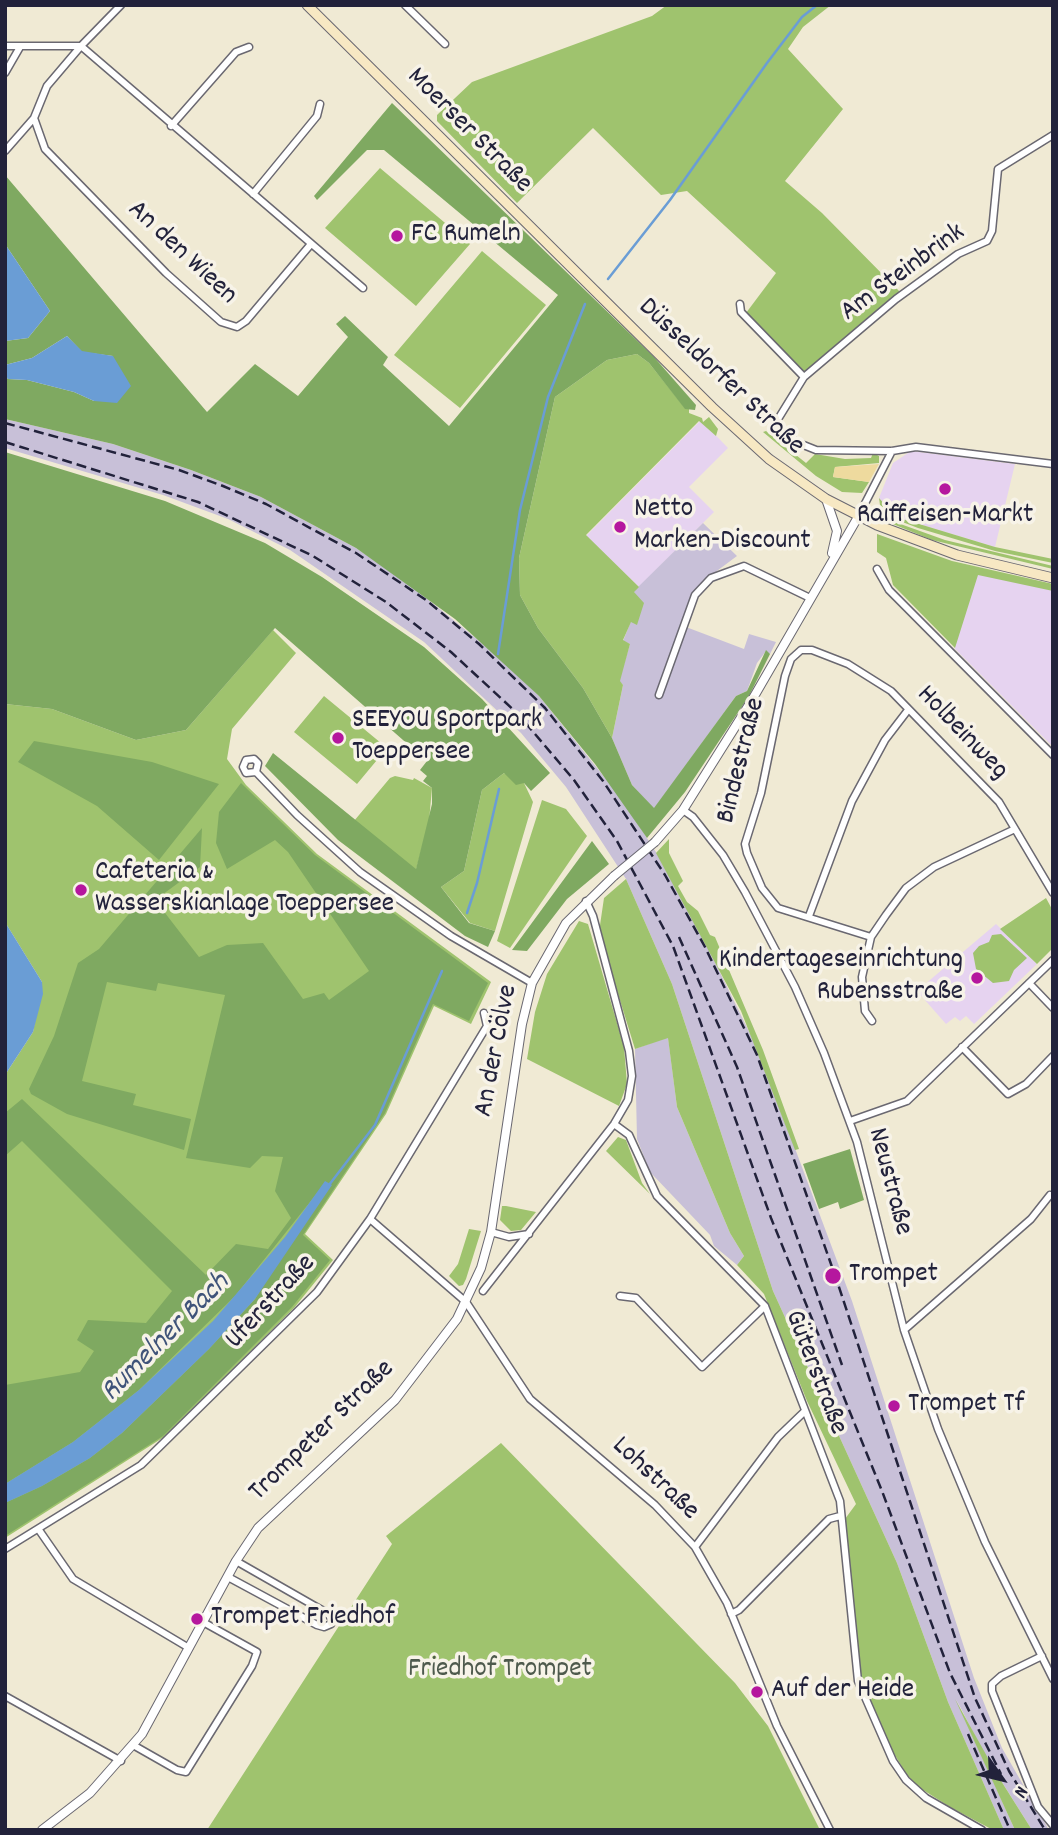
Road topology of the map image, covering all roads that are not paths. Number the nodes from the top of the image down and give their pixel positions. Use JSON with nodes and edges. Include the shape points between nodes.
{"nodes":[{"id":1,"x":121,"y":5,"type":"edge"},
{"id":2,"x":307,"y":5,"type":"edge"},
{"id":3,"x":405,"y":5,"type":"edge"},
{"id":4,"x":445,"y":44,"type":"dead end"},
{"id":5,"x":5,"y":46,"type":"edge"},
{"id":6,"x":81,"y":46,"type":"junction"},
{"id":7,"x":20,"y":47,"type":"junction"},
{"id":8,"x":249,"y":47,"type":"dead end"},
{"id":9,"x":5,"y":73,"type":"edge"},
{"id":10,"x":320,"y":104,"type":"dead end"},
{"id":11,"x":34,"y":118,"type":"junction"},
{"id":12,"x":171,"y":125,"type":"junction"},
{"id":13,"x":1053,"y":135,"type":"edge"},
{"id":14,"x":5,"y":151,"type":"edge"},
{"id":15,"x":253,"y":194,"type":"junction"},
{"id":16,"x":311,"y":244,"type":"junction"},
{"id":17,"x":363,"y":288,"type":"dead end"},
{"id":18,"x":596,"y":292,"type":"joint"},
{"id":19,"x":740,"y":304,"type":"dead end"},
{"id":20,"x":804,"y":377,"type":"junction"},
{"id":21,"x":892,"y":451,"type":"junction"},
{"id":22,"x":1053,"y":464,"type":"edge"},
{"id":23,"x":826,"y":499,"type":"junction"},
{"id":24,"x":858,"y":517,"type":"junction"},
{"id":25,"x":877,"y":569,"type":"dead end"},
{"id":26,"x":1053,"y":578,"type":"edge"},
{"id":27,"x":820,"y":581,"type":"junction"},
{"id":28,"x":810,"y":598,"type":"junction"},
{"id":29,"x":801,"y":650,"type":"joint"},
{"id":30,"x":659,"y":695,"type":"dead end"},
{"id":31,"x":908,"y":710,"type":"junction"},
{"id":32,"x":1053,"y":755,"type":"edge"},
{"id":33,"x":256,"y":772,"type":"dead end"},
{"id":34,"x":683,"y":810,"type":"junction"},
{"id":35,"x":1016,"y":829,"type":"junction"},
{"id":36,"x":1053,"y":892,"type":"edge"},
{"id":37,"x":586,"y":901,"type":"junction"},
{"id":38,"x":809,"y":916,"type":"junction"},
{"id":39,"x":871,"y":937,"type":"junction"},
{"id":40,"x":1053,"y":960,"type":"edge"},
{"id":41,"x":1029,"y":983,"type":"junction"},
{"id":42,"x":532,"y":984,"type":"junction"},
{"id":43,"x":1053,"y":1008,"type":"edge"},
{"id":44,"x":484,"y":1013,"type":"dead end"},
{"id":45,"x":872,"y":1021,"type":"dead end"},
{"id":46,"x":962,"y":1047,"type":"junction"},
{"id":47,"x":1053,"y":1056,"type":"edge"},
{"id":48,"x":850,"y":1121,"type":"junction"},
{"id":49,"x":614,"y":1124,"type":"junction"},
{"id":50,"x":1050,"y":1195,"type":"dead end"},
{"id":51,"x":370,"y":1219,"type":"junction"},
{"id":52,"x":491,"y":1232,"type":"junction"},
{"id":53,"x":529,"y":1234,"type":"junction"},
{"id":54,"x":484,"y":1291,"type":"dead end"},
{"id":55,"x":620,"y":1296,"type":"dead end"},
{"id":56,"x":466,"y":1302,"type":"junction"},
{"id":57,"x":765,"y":1306,"type":"junction"},
{"id":58,"x":904,"y":1330,"type":"junction"},
{"id":59,"x":805,"y":1411,"type":"junction"},
{"id":60,"x":840,"y":1516,"type":"junction"},
{"id":61,"x":39,"y":1530,"type":"junction"},
{"id":62,"x":695,"y":1547,"type":"junction"},
{"id":63,"x":5,"y":1549,"type":"edge"},
{"id":64,"x":236,"y":1561,"type":"junction"},
{"id":65,"x":228,"y":1577,"type":"junction"},
{"id":66,"x":731,"y":1614,"type":"junction"},
{"id":67,"x":202,"y":1622,"type":"junction"},
{"id":68,"x":189,"y":1648,"type":"junction"},
{"id":69,"x":1042,"y":1656,"type":"junction"},
{"id":70,"x":1053,"y":1679,"type":"edge"},
{"id":71,"x":5,"y":1696,"type":"edge"},
{"id":72,"x":134,"y":1745,"type":"junction"},
{"id":73,"x":121,"y":1760,"type":"junction"},
{"id":74,"x":1053,"y":1825,"type":"edge"},
{"id":75,"x":42,"y":1830,"type":"edge"},
{"id":76,"x":830,"y":1830,"type":"edge"},
{"id":77,"x":982,"y":1830,"type":"edge"}],
"edges":[{"from":1,"to":6,"type":"street"},
{"from":2,"to":18,"type":"main road","name":"Moerser Straße"},
{"from":3,"to":4,"type":"street"},
{"from":5,"to":7,"type":"street"},
{"from":6,"to":7,"type":"street"},
{"from":6,"to":11,"type":"street","via":[[47,86]]},
{"from":6,"to":12,"type":"street"},
{"from":7,"to":9,"type":"street"},
{"from":8,"to":12,"type":"street","via":[[236,51]]},
{"from":10,"to":15,"type":"street","via":[[317,116]]},
{"from":11,"to":14,"type":"street"},
{"from":11,"to":16,"type":"street","name":"An den Wieen","via":[[45,149],[166,273],[228,327],[246,321]]},
{"from":12,"to":15,"type":"street"},
{"from":13,"to":20,"type":"street","name":"Am Steinbrink","via":[[998,169],[987,241],[958,254],[896,299]]},
{"from":15,"to":16,"type":"street"},
{"from":16,"to":17,"type":"street"},
{"from":18,"to":23,"type":"main road","name":"Düsseldorfer Straße","via":[[769,459]]},
{"from":19,"to":20,"type":"street","via":[[741,312]]},
{"from":20,"to":21,"type":"street","name":"Am Steinbrink","via":[[775,424],[777,429],[816,450]]},
{"from":21,"to":22,"type":"street","via":[[916,447]]},
{"from":21,"to":24,"type":"street","name":"An der Cölve"},
{"from":23,"to":24,"type":"main road","name":"Düsseldorfer Straße"},
{"from":23,"to":27,"type":"street","name":"An der Cölve","via":[[837,531]]},
{"from":24,"to":26,"type":"main road","name":"Düsseldorfer Straße","via":[[957,555]]},
{"from":24,"to":27,"type":"street","name":"An der Cölve"},
{"from":25,"to":32,"type":"street","via":[[889,590]]},
{"from":27,"to":28,"type":"street","name":"An der Cölve"},
{"from":28,"to":30,"type":"street","via":[[744,566],[711,578],[695,595]]},
{"from":28,"to":34,"type":"street","name":"An der Cölve"},
{"from":29,"to":31,"type":"street","name":"Holbeinweg","via":[[848,664],[891,691]]},
{"from":29,"to":38,"type":"street","name":"Bindestraße","via":[[785,676],[761,793],[745,844],[769,900],[778,908]]},
{"from":31,"to":35,"type":"street","name":"Holbeinweg","via":[[999,803]]},
{"from":31,"to":38,"type":"street","via":[[885,740],[852,802]]},
{"from":33,"to":42,"type":"street","via":[[360,872],[451,936]]},
{"from":34,"to":37,"type":"street","name":"An der Cölve","bridge":true},
{"from":34,"to":48,"type":"street","name":"Neustraße","via":[[694,817],[725,858],[795,987]]},
{"from":35,"to":36,"type":"street","name":"Holbeinweg"},
{"from":35,"to":39,"type":"street","via":[[933,867],[906,888]]},
{"from":37,"to":42,"type":"street","name":"An der Cölve","via":[[556,938]]},
{"from":37,"to":49,"type":"street","via":[[629,1051],[632,1076],[628,1100]]},
{"from":38,"to":39,"type":"street","name":"Bindestraße"},
{"from":39,"to":45,"type":"street","via":[[862,977],[865,1011]]},
{"from":40,"to":41,"type":"street"},
{"from":41,"to":43,"type":"street"},
{"from":41,"to":46,"type":"street"},
{"from":42,"to":52,"type":"street","name":"An der Cölve"},
{"from":44,"to":51,"type":"street","name":"Uferstraße","via":[[487,1026]]},
{"from":46,"to":47,"type":"street","via":[[1008,1094],[1026,1084]]},
{"from":46,"to":48,"type":"street","via":[[900,1106]]},
{"from":48,"to":58,"type":"street","name":"Neustraße"},
{"from":49,"to":53,"type":"street"},
{"from":49,"to":57,"type":"street","name":"Güterstraße","via":[[629,1135],[657,1196]]},
{"from":50,"to":58,"type":"street","via":[[1031,1219]]},
{"from":51,"to":56,"type":"street","name":"Lohstraße"},
{"from":51,"to":61,"type":"street","name":"Uferstraße","via":[[317,1292],[141,1465]]},
{"from":52,"to":53,"type":"street","via":[[509,1237]]},
{"from":52,"to":56,"type":"street","name":"An der Cölve"},
{"from":53,"to":54,"type":"street"},
{"from":55,"to":57,"type":"street","via":[[636,1298],[702,1367]]},
{"from":56,"to":62,"type":"street","name":"Lohstraße","via":[[530,1399],[655,1505]]},
{"from":56,"to":64,"type":"street","name":"Trompeter Straße","via":[[395,1400],[269,1516]]},
{"from":57,"to":59,"type":"street","name":"Güterstraße"},
{"from":58,"to":69,"type":"street","name":"Neustraße","via":[[969,1504]]},
{"from":59,"to":60,"type":"street","name":"Güterstraße","via":[[838,1492]]},
{"from":59,"to":62,"type":"street","via":[[778,1437]]},
{"from":60,"to":66,"type":"street","via":[[830,1520]]},
{"from":60,"to":77,"type":"street","name":"Güterstraße","via":[[858,1681],[888,1750],[915,1790]]},
{"from":61,"to":63,"type":"street","name":"Uferstraße"},
{"from":61,"to":68,"type":"street","via":[[73,1579]]},
{"from":62,"to":66,"type":"street","name":"Lohstraße"},
{"from":64,"to":65,"type":"street","name":"Trompeter Straße"},
{"from":64,"to":65,"type":"street","via":[[327,1613],[331,1624],[317,1625]]},
{"from":65,"to":67,"type":"street","name":"Trompeter Straße"},
{"from":66,"to":76,"type":"street","name":"Lohstraße","via":[[777,1726]]},
{"from":67,"to":68,"type":"street","name":"Trompeter Straße"},
{"from":67,"to":72,"type":"street","via":[[253,1649],[257,1656],[191,1766],[183,1772]]},
{"from":68,"to":72,"type":"street","name":"Trompeter Straße"},
{"from":69,"to":70,"type":"street","name":"Neustraße"},
{"from":69,"to":74,"type":"street","via":[[1001,1676],[992,1684],[992,1691],[1038,1807]]},
{"from":71,"to":73,"type":"street"},
{"from":72,"to":73,"type":"street","name":"Trompeter Straße"},
{"from":73,"to":75,"type":"street","name":"Trompeter Straße","via":[[90,1793]]}]}
